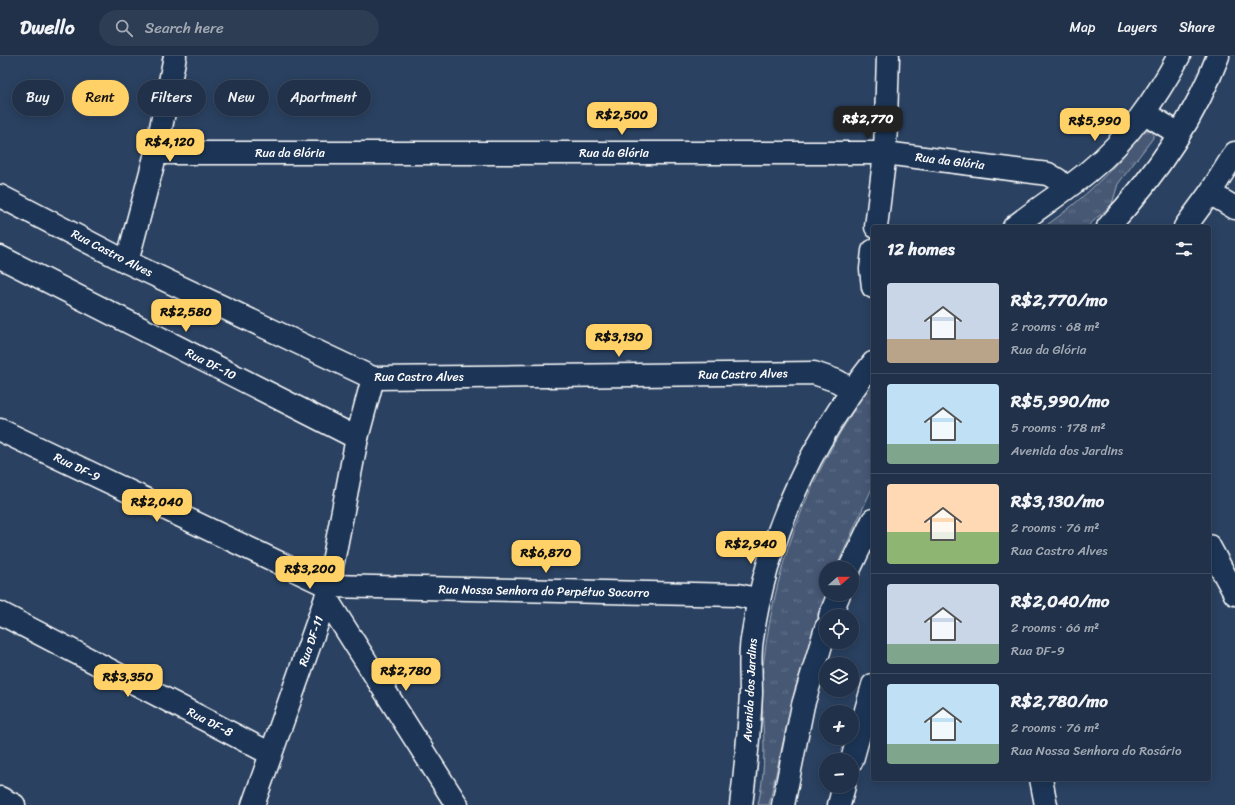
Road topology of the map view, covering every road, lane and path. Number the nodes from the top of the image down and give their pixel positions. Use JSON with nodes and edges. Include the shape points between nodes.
{"nodes":[{"id":1,"x":175,"y":56,"type":"edge"},
{"id":2,"x":888,"y":56,"type":"edge"},
{"id":3,"x":1178,"y":56,"type":"edge"},
{"id":4,"x":1218,"y":56,"type":"edge"},
{"id":5,"x":1145,"y":113,"type":"junction"},
{"id":6,"x":1179,"y":134,"type":"junction"},
{"id":7,"x":156,"y":152,"type":"junction"},
{"id":8,"x":885,"y":153,"type":"junction"},
{"id":9,"x":1235,"y":153,"type":"edge"},
{"id":10,"x":1066,"y":189,"type":"junction"},
{"id":11,"x":1210,"y":193,"type":"junction"},
{"id":12,"x":0,"y":196,"type":"edge"},
{"id":13,"x":1235,"y":208,"type":"edge"},
{"id":14,"x":876,"y":225,"type":"edge"},
{"id":15,"x":1017,"y":225,"type":"edge"},
{"id":16,"x":1110,"y":225,"type":"edge"},
{"id":17,"x":1186,"y":225,"type":"edge"},
{"id":18,"x":0,"y":257,"type":"edge"},
{"id":19,"x":127,"y":262,"type":"junction"},
{"id":20,"x":871,"y":366,"type":"edge"},
{"id":21,"x":373,"y":378,"type":"junction"},
{"id":22,"x":852,"y":390,"type":"junction"},
{"id":23,"x":0,"y":430,"type":"edge"},
{"id":24,"x":357,"y":438,"type":"junction"},
{"id":25,"x":871,"y":524,"type":"edge"},
{"id":26,"x":1211,"y":550,"type":"edge"},
{"id":27,"x":853,"y":561,"type":"edge"},
{"id":28,"x":327,"y":592,"type":"junction"},
{"id":29,"x":1235,"y":594,"type":"edge"},
{"id":30,"x":759,"y":600,"type":"junction"},
{"id":31,"x":0,"y":613,"type":"edge"},
{"id":32,"x":820,"y":649,"type":"edge"},
{"id":33,"x":871,"y":692,"type":"edge"},
{"id":34,"x":854,"y":753,"type":"edge"},
{"id":35,"x":271,"y":754,"type":"junction"},
{"id":36,"x":1041,"y":781,"type":"edge"},
{"id":37,"x":842,"y":793,"type":"edge"},
{"id":38,"x":0,"y":798,"type":"edge"},
{"id":39,"x":14,"y":805,"type":"edge"},
{"id":40,"x":253,"y":805,"type":"edge"},
{"id":41,"x":457,"y":805,"type":"edge"},
{"id":42,"x":741,"y":805,"type":"edge"},
{"id":43,"x":783,"y":805,"type":"edge"},
{"id":44,"x":839,"y":805,"type":"edge"},
{"id":45,"x":1046,"y":805,"type":"edge"}],
"edges":[{"from":1,"to":7,"type":"street"},
{"from":2,"to":8,"type":"street"},
{"from":3,"to":5,"type":"street"},
{"from":4,"to":6,"type":"street","via":[[1203,91]]},
{"from":5,"to":6,"type":"street"},
{"from":5,"to":10,"type":"street","via":[[1112,150]]},
{"from":6,"to":16,"type":"street","via":[[1149,178]]},
{"from":7,"to":8,"type":"street","name":"Rua da Glória"},
{"from":7,"to":19,"type":"street"},
{"from":8,"to":10,"type":"street","name":"Rua da Glória","via":[[1048,174]]},
{"from":8,"to":14,"type":"street"},
{"from":9,"to":11,"type":"street"},
{"from":10,"to":15,"type":"street"},
{"from":11,"to":13,"type":"street"},
{"from":11,"to":17,"type":"street"},
{"from":12,"to":19,"type":"street","name":"Rua Castro Alves"},
{"from":18,"to":24,"type":"street","name":"Rua DF-10"},
{"from":19,"to":21,"type":"street","name":"Rua Castro Alves"},
{"from":20,"to":22,"type":"street","name":"Avenida dos Jardins"},
{"from":21,"to":22,"type":"street","name":"Rua Castro Alves","via":[[814,373],[837,381]]},
{"from":21,"to":24,"type":"street","name":"Rua DF-11"},
{"from":22,"to":30,"type":"street","name":"Avenida dos Jardins","via":[[820,441],[798,484],[778,535]]},
{"from":23,"to":28,"type":"street","name":"Rua DF-9"},
{"from":24,"to":28,"type":"street","name":"Rua DF-11"},
{"from":25,"to":27,"type":"street"},
{"from":26,"to":29,"type":"street"},
{"from":28,"to":30,"type":"street","name":"Rua Nossa Senhora do Perpétuo Socorro","via":[[738,594]]},
{"from":28,"to":35,"type":"street","name":"Rua DF-11"},
{"from":28,"to":41,"type":"street"},
{"from":30,"to":42,"type":"street","name":"Avenida dos Jardins","via":[[751,641],[749,726]]},
{"from":31,"to":35,"type":"street","name":"Rua DF-8"},
{"from":32,"to":43,"type":"street","via":[[803,705]]},
{"from":33,"to":34,"type":"street"},
{"from":35,"to":40,"type":"street","name":"Rua DF-11"},
{"from":36,"to":45,"type":"street"},
{"from":37,"to":44,"type":"street"},
{"from":38,"to":39,"type":"street"}]}
